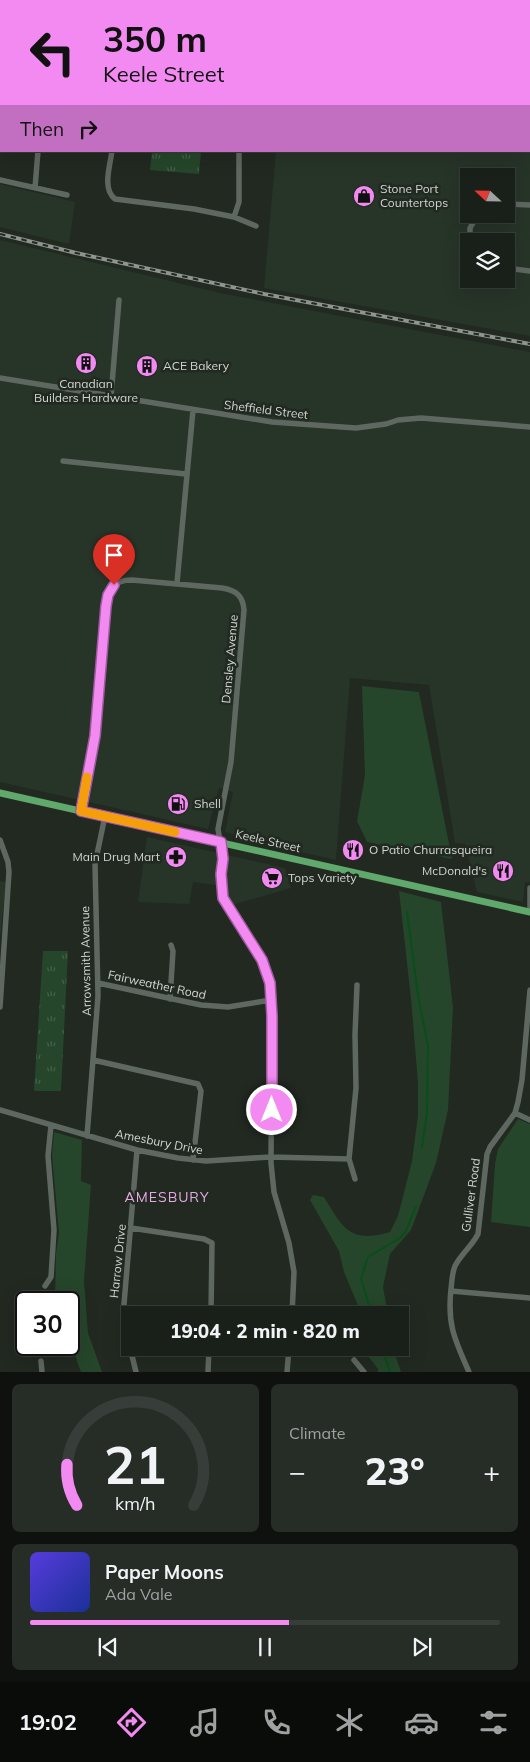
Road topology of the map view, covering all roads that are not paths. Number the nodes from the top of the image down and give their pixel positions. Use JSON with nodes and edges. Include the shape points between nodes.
{"nodes":[{"id":1,"x":38,"y":152,"type":"edge"},
{"id":2,"x":112,"y":152,"type":"edge"},
{"id":3,"x":240,"y":152,"type":"edge"},
{"id":4,"x":0,"y":180,"type":"edge"},
{"id":5,"x":35,"y":188,"type":"junction"},
{"id":6,"x":67,"y":195,"type":"dead end"},
{"id":7,"x":515,"y":204,"type":"edge"},
{"id":8,"x":530,"y":205,"type":"edge"},
{"id":9,"x":234,"y":216,"type":"junction"},
{"id":10,"x":256,"y":226,"type":"dead end"},
{"id":11,"x":515,"y":269,"type":"edge"},
{"id":12,"x":530,"y":270,"type":"edge"},
{"id":13,"x":119,"y":300,"type":"dead end"},
{"id":14,"x":0,"y":378,"type":"edge"},
{"id":15,"x":111,"y":396,"type":"junction"},
{"id":16,"x":193,"y":410,"type":"junction"},
{"id":17,"x":530,"y":427,"type":"edge"},
{"id":18,"x":63,"y":461,"type":"dead end"},
{"id":19,"x":186,"y":474,"type":"junction"},
{"id":20,"x":177,"y":583,"type":"junction"},
{"id":21,"x":0,"y":793,"type":"edge"},
{"id":22,"x":81,"y":811,"type":"junction"},
{"id":23,"x":105,"y":816,"type":"junction"},
{"id":24,"x":0,"y":840,"type":"edge"},
{"id":25,"x":221,"y":842,"type":"junction"},
{"id":26,"x":530,"y":888,"type":"edge"},
{"id":27,"x":530,"y":912,"type":"edge"},
{"id":28,"x":171,"y":945,"type":"dead end"},
{"id":29,"x":98,"y":983,"type":"junction"},
{"id":30,"x":357,"y":985,"type":"dead end"},
{"id":31,"x":530,"y":990,"type":"edge"},
{"id":32,"x":170,"y":998,"type":"junction"},
{"id":33,"x":272,"y":1000,"type":"junction"},
{"id":34,"x":0,"y":1007,"type":"edge"},
{"id":35,"x":93,"y":1060,"type":"junction"},
{"id":36,"x":0,"y":1110,"type":"edge"},
{"id":37,"x":515,"y":1113,"type":"junction"},
{"id":38,"x":530,"y":1120,"type":"edge"},
{"id":39,"x":51,"y":1125,"type":"junction"},
{"id":40,"x":86,"y":1136,"type":"junction"},
{"id":41,"x":137,"y":1150,"type":"junction"},
{"id":42,"x":270,"y":1157,"type":"junction"},
{"id":43,"x":349,"y":1159,"type":"junction"},
{"id":44,"x":193,"y":1160,"type":"junction"},
{"id":45,"x":356,"y":1179,"type":"dead end"},
{"id":46,"x":131,"y":1228,"type":"junction"},
{"id":47,"x":45,"y":1286,"type":"dead end"},
{"id":48,"x":450,"y":1291,"type":"junction"},
{"id":49,"x":530,"y":1298,"type":"edge"},
{"id":50,"x":211,"y":1306,"type":"edge"},
{"id":51,"x":292,"y":1306,"type":"edge"},
{"id":52,"x":209,"y":1356,"type":"edge"},
{"id":53,"x":288,"y":1356,"type":"edge"},
{"id":54,"x":354,"y":1360,"type":"dead end"},
{"id":55,"x":41,"y":1361,"type":"dead end"},
{"id":56,"x":42,"y":1372,"type":"edge"},
{"id":57,"x":136,"y":1372,"type":"edge"},
{"id":58,"x":208,"y":1372,"type":"edge"},
{"id":59,"x":287,"y":1372,"type":"edge"},
{"id":60,"x":364,"y":1372,"type":"edge"},
{"id":61,"x":469,"y":1372,"type":"edge"}],
"edges":[{"from":1,"to":5,"type":"street"},
{"from":2,"to":9,"type":"street","via":[[108,188],[116,199]]},
{"from":3,"to":9,"type":"street","via":[[239,202]]},
{"from":4,"to":5,"type":"street"},
{"from":5,"to":6,"type":"street"},
{"from":7,"to":8,"type":"street"},
{"from":9,"to":10,"type":"street"},
{"from":11,"to":12,"type":"street"},
{"from":13,"to":15,"type":"street"},
{"from":14,"to":15,"type":"street","name":"Sheffield Street"},
{"from":15,"to":16,"type":"street","name":"Sheffield Street"},
{"from":16,"to":17,"type":"street","name":"Sheffield Street","via":[[272,422],[343,428],[411,418]]},
{"from":16,"to":19,"type":"street"},
{"from":18,"to":19,"type":"street"},
{"from":19,"to":20,"type":"street"},
{"from":20,"to":22,"type":"street","via":[[123,580],[114,585],[108,595],[94,744]]},
{"from":20,"to":25,"type":"street","name":"Densley Avenue","via":[[228,588],[243,602],[231,762],[218,829]]},
{"from":21,"to":22,"type":"main road","name":"Keele Street"},
{"from":22,"to":23,"type":"main road","name":"Keele Street"},
{"from":23,"to":25,"type":"main road","name":"Keele Street"},
{"from":23,"to":29,"type":"street","name":"Arrowsmith Avenue","via":[[94,864]]},
{"from":24,"to":34,"type":"street","via":[[9,872]]},
{"from":25,"to":27,"type":"main road","name":"Keele Street"},
{"from":25,"to":33,"type":"street","via":[[223,898],[262,960]]},
{"from":26,"to":27,"type":"street"},
{"from":28,"to":32,"type":"street"},
{"from":29,"to":32,"type":"street","name":"Fairweather Road"},
{"from":29,"to":35,"type":"street","name":"Arrowsmith Avenue"},
{"from":30,"to":43,"type":"street","via":[[356,1088]]},
{"from":31,"to":37,"type":"street","name":"Gulliver Road","via":[[521,1091]]},
{"from":32,"to":33,"type":"street","name":"Fairweather Road","via":[[228,1007]]},
{"from":33,"to":42,"type":"street"},
{"from":35,"to":40,"type":"street","name":"Arrowsmith Avenue"},
{"from":35,"to":44,"type":"street","via":[[198,1084]]},
{"from":36,"to":39,"type":"street","name":"Amesbury Drive"},
{"from":37,"to":38,"type":"street"},
{"from":37,"to":48,"type":"street","name":"Gulliver Road","via":[[487,1154],[478,1234],[456,1263]]},
{"from":39,"to":40,"type":"street","name":"Amesbury Drive"},
{"from":39,"to":47,"type":"street","via":[[48,1156],[54,1230],[51,1277]]},
{"from":40,"to":41,"type":"street","name":"Amesbury Drive"},
{"from":41,"to":44,"type":"street","name":"Amesbury Drive"},
{"from":41,"to":46,"type":"street","name":"Harrow Drive"},
{"from":42,"to":43,"type":"street","name":"Amesbury Drive"},
{"from":42,"to":44,"type":"street","name":"Amesbury Drive"},
{"from":42,"to":51,"type":"street","via":[[274,1192],[294,1272]]},
{"from":43,"to":45,"type":"street"},
{"from":46,"to":50,"type":"street","via":[[212,1243]]},
{"from":46,"to":57,"type":"street","name":"Harrow Drive","via":[[124,1304],[128,1344]]},
{"from":48,"to":49,"type":"street"},
{"from":48,"to":61,"type":"street","name":"Gulliver Road","via":[[452,1330]]},
{"from":52,"to":58,"type":"street"},
{"from":53,"to":59,"type":"street"},
{"from":54,"to":60,"type":"street"},
{"from":55,"to":56,"type":"street"}]}
